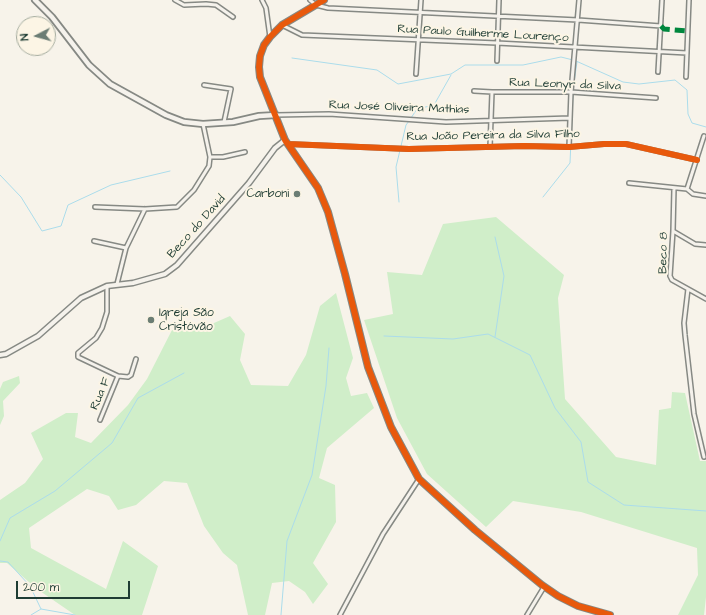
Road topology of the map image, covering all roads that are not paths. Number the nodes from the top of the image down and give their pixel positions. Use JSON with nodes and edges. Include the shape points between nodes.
{"nodes":[{"id":1,"x":35,"y":0,"type":"edge"},
{"id":2,"x":175,"y":0,"type":"edge"},
{"id":3,"x":262,"y":0,"type":"edge"},
{"id":4,"x":310,"y":0,"type":"edge"},
{"id":5,"x":324,"y":0,"type":"edge"},
{"id":6,"x":421,"y":0,"type":"edge"},
{"id":7,"x":499,"y":0,"type":"edge"},
{"id":8,"x":580,"y":0,"type":"edge"},
{"id":9,"x":662,"y":0,"type":"edge"},
{"id":10,"x":689,"y":0,"type":"edge"},
{"id":11,"x":316,"y":5,"type":"junction"},
{"id":12,"x":420,"y":13,"type":"junction"},
{"id":13,"x":498,"y":16,"type":"junction"},
{"id":14,"x":233,"y":17,"type":"dead end"},
{"id":15,"x":578,"y":20,"type":"junction"},
{"id":16,"x":282,"y":25,"type":"junction"},
{"id":17,"x":661,"y":26,"type":"junction"},
{"id":18,"x":270,"y":37,"type":"junction"},
{"id":19,"x":418,"y":40,"type":"junction"},
{"id":20,"x":497,"y":43,"type":"junction"},
{"id":21,"x":576,"y":48,"type":"junction"},
{"id":22,"x":660,"y":52,"type":"junction"},
{"id":23,"x":687,"y":53,"type":"junction"},
{"id":24,"x":497,"y":61,"type":"dead end"},
{"id":25,"x":658,"y":72,"type":"dead end"},
{"id":26,"x":416,"y":74,"type":"dead end"},
{"id":27,"x":686,"y":78,"type":"dead end"},
{"id":28,"x":204,"y":85,"type":"dead end"},
{"id":29,"x":474,"y":91,"type":"dead end"},
{"id":30,"x":492,"y":92,"type":"junction"},
{"id":31,"x":571,"y":92,"type":"junction"},
{"id":32,"x":656,"y":98,"type":"dead end"},
{"id":33,"x":276,"y":115,"type":"junction"},
{"id":34,"x":570,"y":118,"type":"junction"},
{"id":35,"x":490,"y":120,"type":"junction"},
{"id":36,"x":224,"y":122,"type":"junction"},
{"id":37,"x":203,"y":124,"type":"junction"},
{"id":38,"x":704,"y":136,"type":"dead end"},
{"id":39,"x":287,"y":142,"type":"junction"},
{"id":40,"x":490,"y":147,"type":"junction"},
{"id":41,"x":569,"y":147,"type":"junction"},
{"id":42,"x":245,"y":152,"type":"dead end"},
{"id":43,"x":210,"y":157,"type":"junction"},
{"id":44,"x":697,"y":160,"type":"junction"},
{"id":45,"x":628,"y":183,"type":"dead end"},
{"id":46,"x":674,"y":188,"type":"junction"},
{"id":47,"x":687,"y":189,"type":"junction"},
{"id":48,"x":706,"y":196,"type":"edge"},
{"id":49,"x":95,"y":207,"type":"dead end"},
{"id":50,"x":145,"y":209,"type":"junction"},
{"id":51,"x":673,"y":231,"type":"junction"},
{"id":52,"x":94,"y":241,"type":"dead end"},
{"id":53,"x":706,"y":245,"type":"edge"},
{"id":54,"x":126,"y":248,"type":"junction"},
{"id":55,"x":117,"y":284,"type":"junction"},
{"id":56,"x":107,"y":286,"type":"junction"},
{"id":57,"x":688,"y":289,"type":"junction"},
{"id":58,"x":706,"y":300,"type":"edge"},
{"id":59,"x":0,"y":355,"type":"edge"},
{"id":60,"x":136,"y":358,"type":"dead end"},
{"id":61,"x":118,"y":376,"type":"junction"},
{"id":62,"x":100,"y":420,"type":"dead end"},
{"id":63,"x":704,"y":456,"type":"dead end"},
{"id":64,"x":419,"y":479,"type":"junction"},
{"id":65,"x":544,"y":586,"type":"junction"},
{"id":66,"x":340,"y":615,"type":"edge"},
{"id":67,"x":527,"y":615,"type":"edge"},
{"id":68,"x":606,"y":615,"type":"edge"}],
"edges":[{"from":1,"to":37,"type":"main road","via":[[52,17],[89,65],[110,84],[166,115],[184,122]]},
{"from":2,"to":14,"type":"street","via":[[184,5],[216,5]]},
{"from":3,"to":18,"type":"street","via":[[266,8]]},
{"from":4,"to":11,"type":"street"},
{"from":5,"to":11,"type":"main road"},
{"from":6,"to":12,"type":"street"},
{"from":7,"to":13,"type":"street"},
{"from":8,"to":15,"type":"street"},
{"from":9,"to":17,"type":"street"},
{"from":10,"to":23,"type":"street"},
{"from":11,"to":12,"type":"street","via":[[328,8]]},
{"from":11,"to":16,"type":"main road"},
{"from":12,"to":13,"type":"street"},
{"from":12,"to":19,"type":"street"},
{"from":13,"to":15,"type":"street"},
{"from":13,"to":20,"type":"street"},
{"from":15,"to":17,"type":"street"},
{"from":15,"to":21,"type":"street"},
{"from":16,"to":18,"type":"main road"},
{"from":16,"to":19,"type":"street","name":"Rua Paulo Guilherme Lourenço","via":[[302,36]]},
{"from":17,"to":22,"type":"street"},
{"from":18,"to":33,"type":"main road","via":[[262,51],[259,67],[265,92]]},
{"from":19,"to":20,"type":"street","name":"Rua Paulo Guilherme Lourenço"},
{"from":19,"to":26,"type":"street"},
{"from":20,"to":21,"type":"street","name":"Rua Paulo Guilherme Lourenço"},
{"from":20,"to":24,"type":"street"},
{"from":21,"to":22,"type":"street","name":"Rua Paulo Guilherme Lourenço"},
{"from":21,"to":31,"type":"street"},
{"from":22,"to":23,"type":"street","name":"Rua Paulo Guilherme Lourenço"},
{"from":22,"to":25,"type":"street"},
{"from":23,"to":27,"type":"street"},
{"from":28,"to":36,"type":"street","via":[[231,89]]},
{"from":29,"to":30,"type":"street","name":"Rua Leonyr da Silva"},
{"from":30,"to":31,"type":"street","name":"Rua Leonyr da Silva"},
{"from":30,"to":35,"type":"street"},
{"from":31,"to":32,"type":"street","name":"Rua Leonyr da Silva"},
{"from":31,"to":34,"type":"street"},
{"from":33,"to":35,"type":"street","name":"Rua José Oliveira Mathias","via":[[329,114],[440,121]]},
{"from":33,"to":36,"type":"main road"},
{"from":33,"to":39,"type":"main road"},
{"from":34,"to":35,"type":"street","name":"Rua José Oliveira Mathias"},
{"from":34,"to":41,"type":"street"},
{"from":35,"to":40,"type":"street"},
{"from":36,"to":37,"type":"main road"},
{"from":37,"to":43,"type":"street"},
{"from":38,"to":44,"type":"street"},
{"from":39,"to":40,"type":"street","name":"Rua João Pereira da Silva Filho","via":[[409,149]]},
{"from":39,"to":55,"type":"street","name":"Beco do David","via":[[275,148],[249,183],[177,265],[165,274],[133,283]]},
{"from":39,"to":64,"type":"main road","via":[[318,188],[328,212],[368,367],[391,427]]},
{"from":40,"to":41,"type":"street","name":"Rua João Pereira da Silva Filho"},
{"from":41,"to":44,"type":"street","name":"Rua João Pereira da Silva Filho","via":[[626,144]]},
{"from":42,"to":43,"type":"street"},
{"from":43,"to":50,"type":"street","via":[[209,166],[194,190],[177,207]]},
{"from":44,"to":47,"type":"street"},
{"from":45,"to":46,"type":"street"},
{"from":46,"to":47,"type":"street"},
{"from":46,"to":51,"type":"street","name":"Beco 8"},
{"from":47,"to":48,"type":"street","via":[[693,194]]},
{"from":49,"to":50,"type":"street"},
{"from":50,"to":54,"type":"street"},
{"from":51,"to":53,"type":"street","via":[[695,244]]},
{"from":51,"to":57,"type":"street","name":"Beco 8","via":[[670,276],[672,280]]},
{"from":52,"to":54,"type":"street"},
{"from":54,"to":55,"type":"street"},
{"from":55,"to":56,"type":"street","name":"Beco do David"},
{"from":56,"to":59,"type":"street","name":"Beco do David","via":[[82,298],[38,336]]},
{"from":56,"to":61,"type":"street","via":[[107,312],[102,328],[96,338],[77,355]]},
{"from":57,"to":58,"type":"street","name":"Beco 8"},
{"from":57,"to":63,"type":"street","via":[[684,335],[694,414]]},
{"from":60,"to":61,"type":"street","via":[[130,377]]},
{"from":61,"to":62,"type":"street","name":"Rua F"},
{"from":64,"to":65,"type":"main road","via":[[475,530]]},
{"from":64,"to":66,"type":"street","via":[[383,534]]},
{"from":65,"to":67,"type":"street"},
{"from":65,"to":68,"type":"main road","via":[[578,606]]}]}
